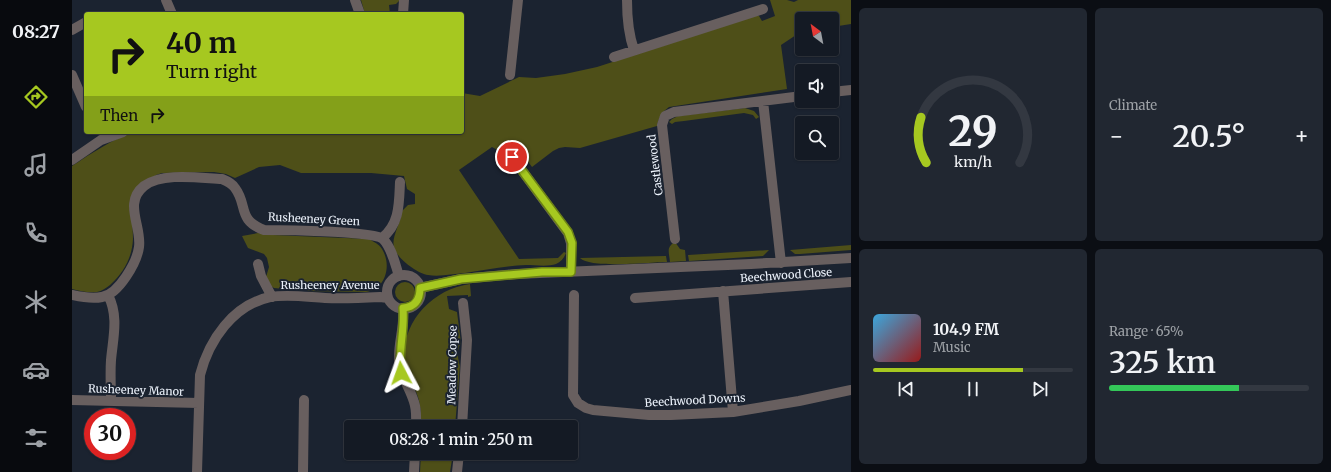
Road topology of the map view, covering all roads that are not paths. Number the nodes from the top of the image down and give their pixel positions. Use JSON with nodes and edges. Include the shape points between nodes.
{"nodes":[{"id":1,"x":166,"y":0,"type":"edge"},
{"id":2,"x":355,"y":0,"type":"edge"},
{"id":3,"x":404,"y":0,"type":"edge"},
{"id":4,"x":518,"y":0,"type":"edge"},
{"id":5,"x":627,"y":0,"type":"edge"},
{"id":6,"x":763,"y":9,"type":"dead end"},
{"id":7,"x":171,"y":12,"type":"edge"},
{"id":8,"x":359,"y":12,"type":"edge"},
{"id":9,"x":403,"y":12,"type":"edge"},
{"id":10,"x":84,"y":23,"type":"edge"},
{"id":11,"x":72,"y":30,"type":"edge"},
{"id":12,"x":634,"y":50,"type":"junction"},
{"id":13,"x":614,"y":57,"type":"dead end"},
{"id":14,"x":72,"y":75,"type":"edge"},
{"id":15,"x":510,"y":75,"type":"dead end"},
{"id":16,"x":851,"y":90,"type":"edge"},
{"id":17,"x":839,"y":91,"type":"edge"},
{"id":18,"x":795,"y":97,"type":"edge"},
{"id":19,"x":763,"y":101,"type":"junction"},
{"id":20,"x":84,"y":102,"type":"edge"},
{"id":21,"x":111,"y":134,"type":"edge"},
{"id":22,"x":99,"y":136,"type":"edge"},
{"id":23,"x":512,"y":157,"type":"dead end"},
{"id":24,"x":72,"y":160,"type":"edge"},
{"id":25,"x":400,"y":182,"type":"dead end"},
{"id":26,"x":382,"y":238,"type":"junction"},
{"id":27,"x":675,"y":239,"type":"dead end"},
{"id":28,"x":851,"y":258,"type":"edge"},
{"id":29,"x":781,"y":263,"type":"junction"},
{"id":30,"x":258,"y":264,"type":"dead end"},
{"id":31,"x":571,"y":272,"type":"junction"},
{"id":32,"x":399,"y":276,"type":"junction"},
{"id":33,"x":851,"y":282,"type":"edge"},
{"id":34,"x":420,"y":288,"type":"junction"},
{"id":35,"x":723,"y":292,"type":"junction"},
{"id":36,"x":72,"y":295,"type":"edge"},
{"id":37,"x":108,"y":295,"type":"junction"},
{"id":38,"x":574,"y":295,"type":"dead end"},
{"id":39,"x":272,"y":297,"type":"junction"},
{"id":40,"x":388,"y":298,"type":"junction"},
{"id":41,"x":635,"y":298,"type":"dead end"},
{"id":42,"x":463,"y":303,"type":"dead end"},
{"id":43,"x":403,"y":308,"type":"junction"},
{"id":44,"x":851,"y":390,"type":"edge"},
{"id":45,"x":72,"y":400,"type":"edge"},
{"id":46,"x":304,"y":400,"type":"dead end"},
{"id":47,"x":111,"y":402,"type":"junction"},
{"id":48,"x":199,"y":404,"type":"junction"},
{"id":49,"x":733,"y":412,"type":"junction"},
{"id":50,"x":416,"y":420,"type":"edge"},
{"id":51,"x":462,"y":420,"type":"edge"},
{"id":52,"x":415,"y":460,"type":"edge"},
{"id":53,"x":458,"y":460,"type":"edge"},
{"id":54,"x":197,"y":472,"type":"edge"},
{"id":55,"x":303,"y":472,"type":"edge"},
{"id":56,"x":414,"y":472,"type":"edge"},
{"id":57,"x":457,"y":472,"type":"edge"}],
"edges":[{"from":1,"to":7,"type":"street"},
{"from":2,"to":8,"type":"street"},
{"from":3,"to":9,"type":"street"},
{"from":4,"to":15,"type":"street"},
{"from":5,"to":12,"type":"street","via":[[627,23]]},
{"from":6,"to":12,"type":"street"},
{"from":10,"to":11,"type":"street"},
{"from":12,"to":13,"type":"street"},
{"from":14,"to":20,"type":"street"},
{"from":16,"to":17,"type":"street"},
{"from":18,"to":19,"type":"street","name":"Castlewood"},
{"from":19,"to":27,"type":"street","name":"Castlewood","via":[[674,112],[665,116],[662,125]]},
{"from":19,"to":29,"type":"street"},
{"from":21,"to":22,"type":"street"},
{"from":22,"to":24,"type":"street"},
{"from":23,"to":31,"type":"street","via":[[568,232],[572,243]]},
{"from":25,"to":26,"type":"street","via":[[398,212],[393,226]]},
{"from":26,"to":32,"type":"street","via":[[393,256]]},
{"from":26,"to":37,"type":"street","name":"Rusheeney Green","via":[[365,234],[264,230],[256,227],[247,218],[236,188],[230,182],[222,179],[159,179],[145,186],[137,194],[133,204],[139,247],[126,276]]},
{"from":28,"to":29,"type":"street"},
{"from":29,"to":31,"type":"street"},
{"from":30,"to":39,"type":"street","name":"Rusheeney Avenue"},
{"from":31,"to":34,"type":"street","via":[[461,279]]},
{"from":32,"to":34,"type":"street","via":[[405,275],[414,279]]},
{"from":32,"to":40,"type":"street","via":[[390,282]]},
{"from":33,"to":35,"type":"street","name":"Beechwood Close"},
{"from":34,"to":43,"type":"street","via":[[419,298],[413,306]]},
{"from":35,"to":41,"type":"street","name":"Beechwood Close"},
{"from":35,"to":49,"type":"street"},
{"from":36,"to":37,"type":"street","via":[[97,298]]},
{"from":37,"to":47,"type":"street","via":[[115,314]]},
{"from":38,"to":49,"type":"street","name":"Beechwood Downs","via":[[573,395],[578,403],[593,410],[650,415]]},
{"from":39,"to":40,"type":"street","name":"Rusheeney Avenue"},
{"from":39,"to":48,"type":"street","name":"Rusheeney Avenue","via":[[242,310],[227,322],[220,332],[208,352],[200,375]]},
{"from":40,"to":43,"type":"street","via":[[394,305]]},
{"from":42,"to":51,"type":"street","name":"Meadow Copse","via":[[467,340]]},
{"from":43,"to":50,"type":"street","via":[[404,326],[399,360],[401,373],[414,402]]},
{"from":44,"to":49,"type":"street","name":"Beechwood Downs"},
{"from":45,"to":47,"type":"street","name":"Rusheeney Manor"},
{"from":46,"to":55,"type":"street"},
{"from":47,"to":48,"type":"street","name":"Rusheeney Manor"},
{"from":48,"to":54,"type":"street","name":"Rusheeney Avenue"},
{"from":52,"to":56,"type":"street"},
{"from":53,"to":57,"type":"street"}]}
